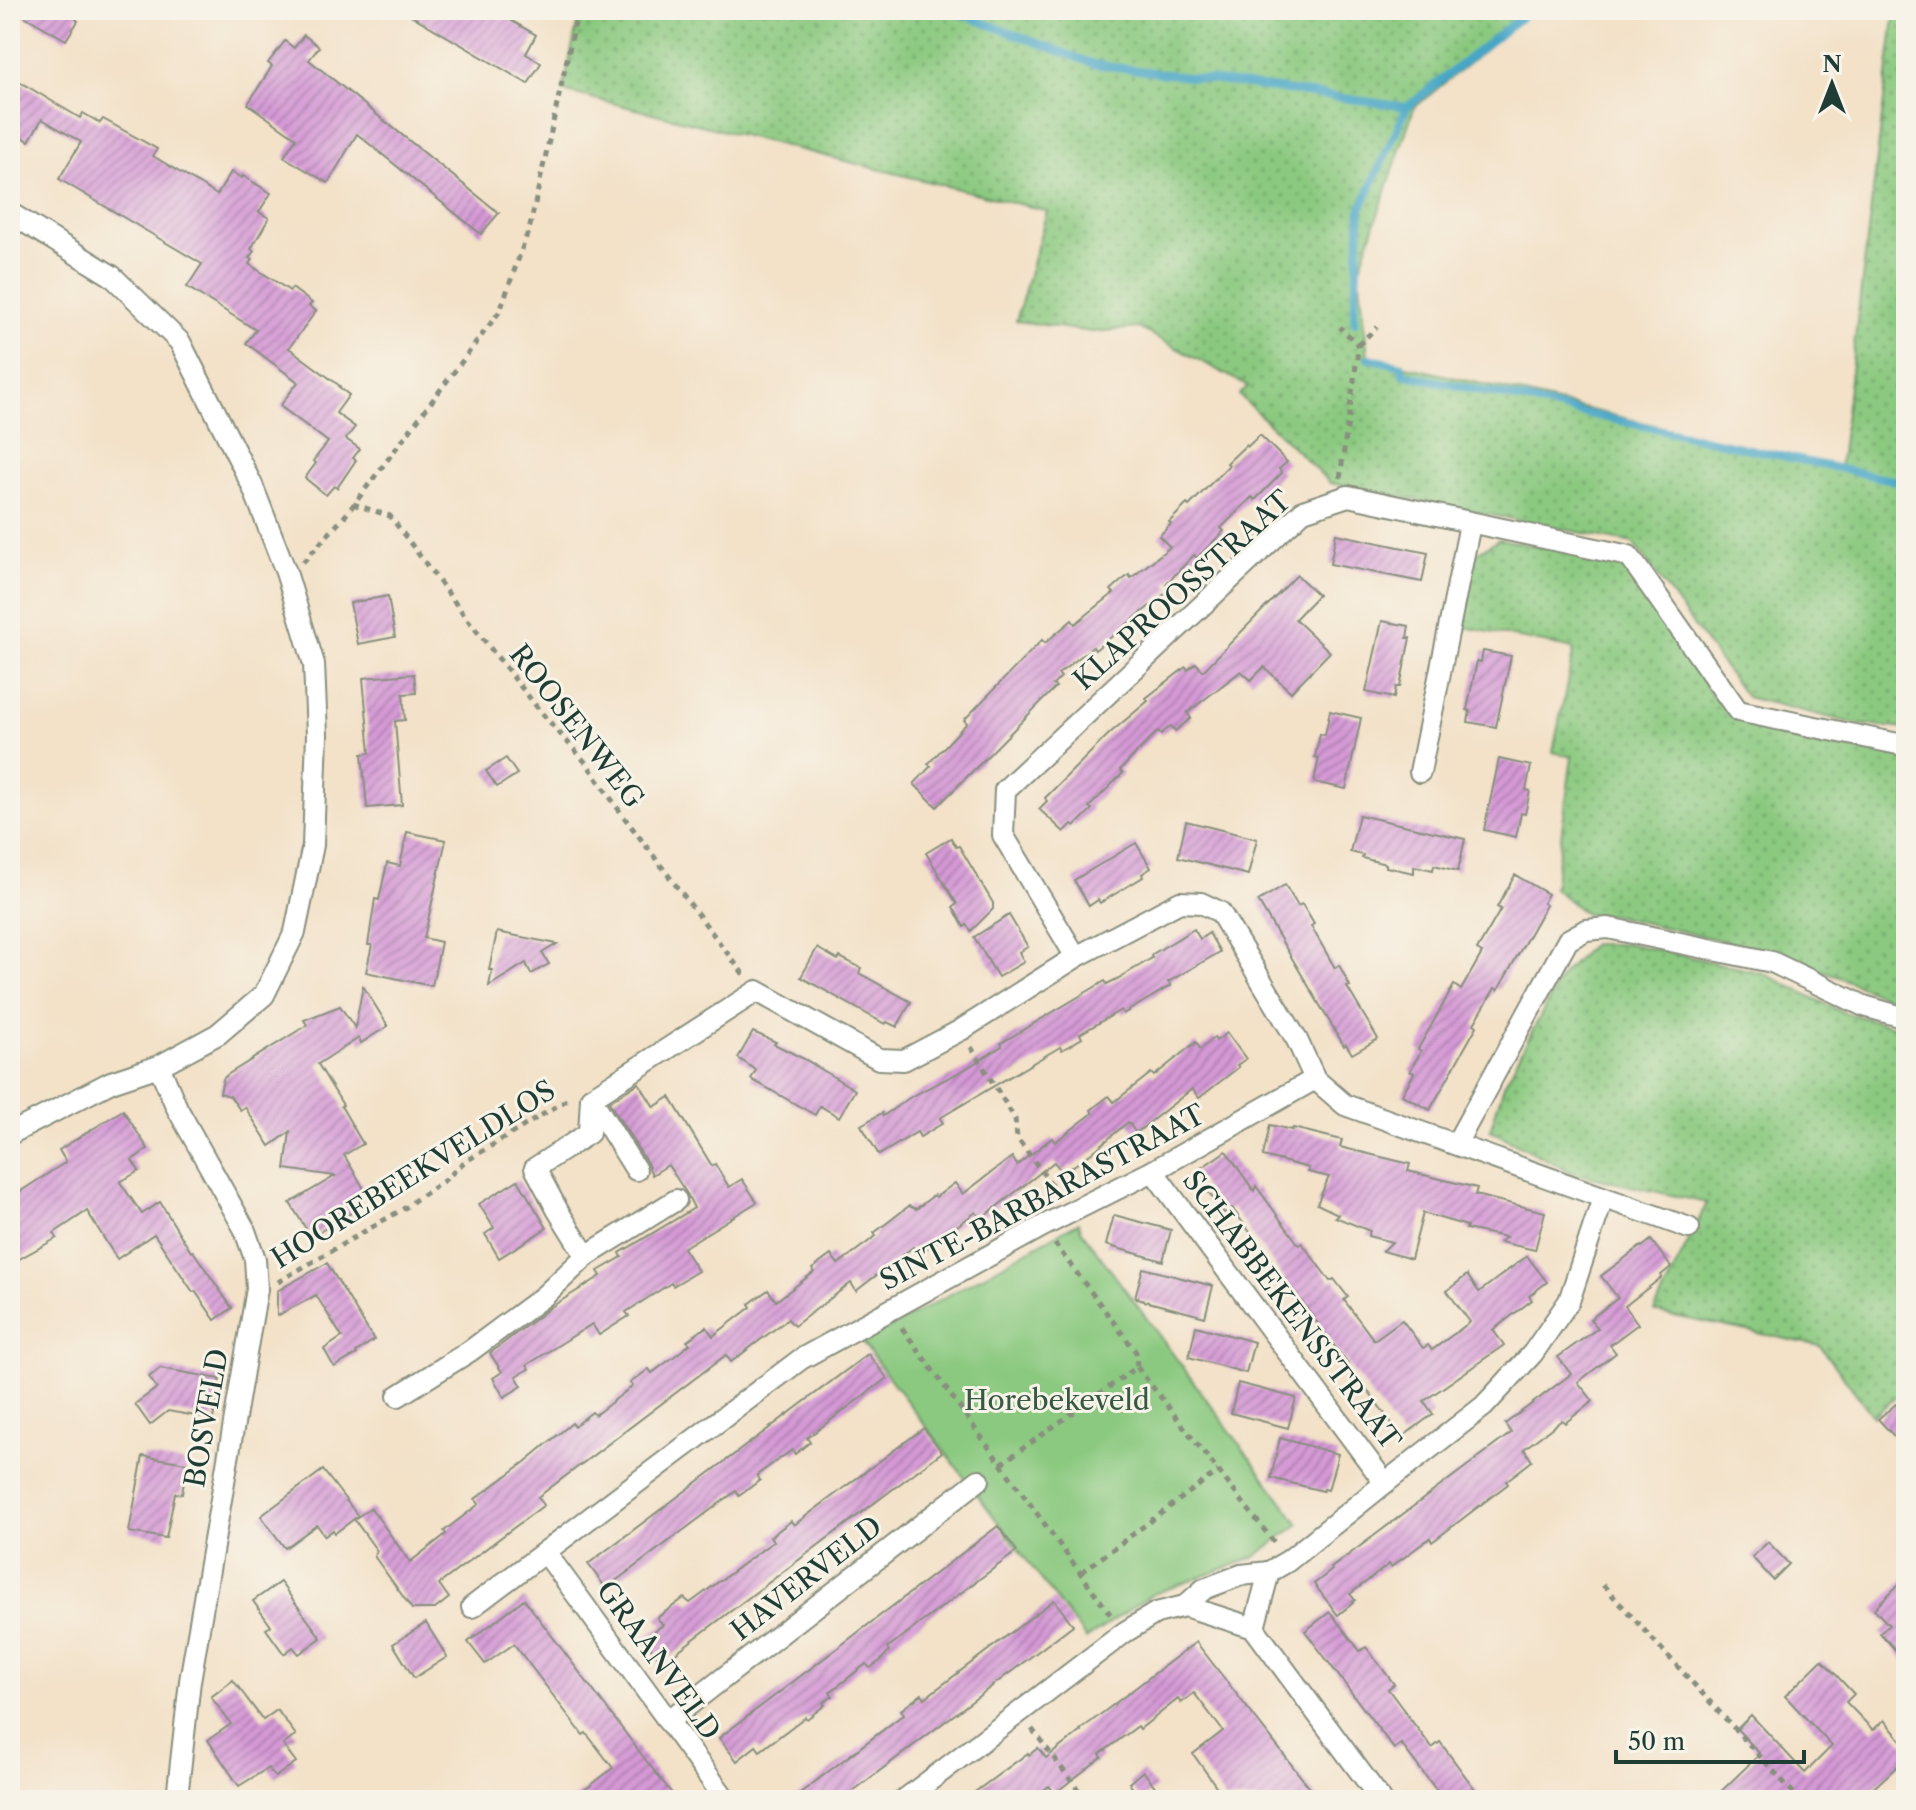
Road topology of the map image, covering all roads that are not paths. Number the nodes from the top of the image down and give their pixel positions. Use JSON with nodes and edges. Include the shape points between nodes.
{"nodes":[{"id":1,"x":10,"y":213,"type":"edge"},
{"id":2,"x":1470,"y":524,"type":"junction"},
{"id":3,"x":1906,"y":743,"type":"edge"},
{"id":4,"x":1420,"y":772,"type":"dead end"},
{"id":5,"x":1076,"y":957,"type":"junction"},
{"id":6,"x":1906,"y":1018,"type":"edge"},
{"id":7,"x":159,"y":1066,"type":"junction"},
{"id":8,"x":1315,"y":1079,"type":"junction"},
{"id":9,"x":591,"y":1098,"type":"junction"},
{"id":10,"x":10,"y":1134,"type":"edge"},
{"id":11,"x":1456,"y":1144,"type":"junction"},
{"id":12,"x":636,"y":1170,"type":"dead end"},
{"id":13,"x":1153,"y":1171,"type":"junction"},
{"id":14,"x":1603,"y":1198,"type":"junction"},
{"id":15,"x":676,"y":1200,"type":"dead end"},
{"id":16,"x":1689,"y":1228,"type":"dead end"},
{"id":17,"x":586,"y":1256,"type":"junction"},
{"id":18,"x":398,"y":1396,"type":"dead end"},
{"id":19,"x":979,"y":1480,"type":"road end"},
{"id":20,"x":1385,"y":1483,"type":"junction"},
{"id":21,"x":546,"y":1553,"type":"junction"},
{"id":22,"x":1269,"y":1572,"type":"junction"},
{"id":23,"x":1185,"y":1606,"type":"junction"},
{"id":24,"x":472,"y":1607,"type":"dead end"},
{"id":25,"x":1254,"y":1628,"type":"junction"},
{"id":26,"x":668,"y":1721,"type":"junction"},
{"id":27,"x":179,"y":1800,"type":"edge"},
{"id":28,"x":726,"y":1800,"type":"edge"},
{"id":29,"x":904,"y":1800,"type":"edge"},
{"id":30,"x":1381,"y":1800,"type":"edge"}],
"edges":[{"from":1,"to":7,"type":"street","via":[[112,276],[180,342],[252,485],[314,664],[313,845],[295,932],[264,995],[218,1034]]},
{"from":2,"to":3,"type":"street","name":"KLAPROOSSTRAAT","via":[[1629,556],[1738,711]]},
{"from":2,"to":4,"type":"street"},
{"from":2,"to":5,"type":"street","name":"KLAPROOSSTRAAT","via":[[1348,496],[1303,511],[1005,790],[1003,835]]},
{"from":5,"to":8,"type":"street","via":[[1180,902],[1201,903],[1220,912]]},
{"from":5,"to":9,"type":"street","via":[[904,1060],[879,1059],[757,991]]},
{"from":6,"to":11,"type":"street","via":[[1864,1006],[1772,962],[1608,928],[1586,930],[1568,940]]},
{"from":7,"to":10,"type":"street","via":[[111,1082]]},
{"from":7,"to":27,"type":"street","name":"BOSVELD","via":[[244,1228],[255,1259],[257,1289],[190,1681]]},
{"from":8,"to":11,"type":"street","via":[[1345,1105]]},
{"from":8,"to":13,"type":"street","name":"SINTE-BARBARASTRAAT"},
{"from":9,"to":12,"type":"street"},
{"from":9,"to":17,"type":"street","via":[[589,1133],[535,1168]]},
{"from":11,"to":14,"type":"street"},
{"from":13,"to":20,"type":"street","name":"SCHABBEKENSSTRAAT"},
{"from":13,"to":21,"type":"street","name":"SINTE-BARBARASTRAAT","via":[[801,1359]]},
{"from":14,"to":16,"type":"street"},
{"from":14,"to":20,"type":"street","via":[[1569,1301],[1533,1353],[1484,1406]]},
{"from":15,"to":17,"type":"street"},
{"from":17,"to":18,"type":"street","via":[[544,1296]]},
{"from":19,"to":26,"type":"street","name":"HAVERVELD"},
{"from":20,"to":22,"type":"street"},
{"from":21,"to":24,"type":"street","name":"SINTE-BARBARASTRAAT"},
{"from":21,"to":26,"type":"street","name":"GRAANVELD"},
{"from":22,"to":23,"type":"street","via":[[1241,1575],[1204,1589]]},
{"from":22,"to":25,"type":"street"},
{"from":23,"to":25,"type":"street"},
{"from":23,"to":29,"type":"street","via":[[1156,1613],[1125,1632]]},
{"from":25,"to":30,"type":"street"},
{"from":26,"to":28,"type":"street","name":"GRAANVELD"}]}
